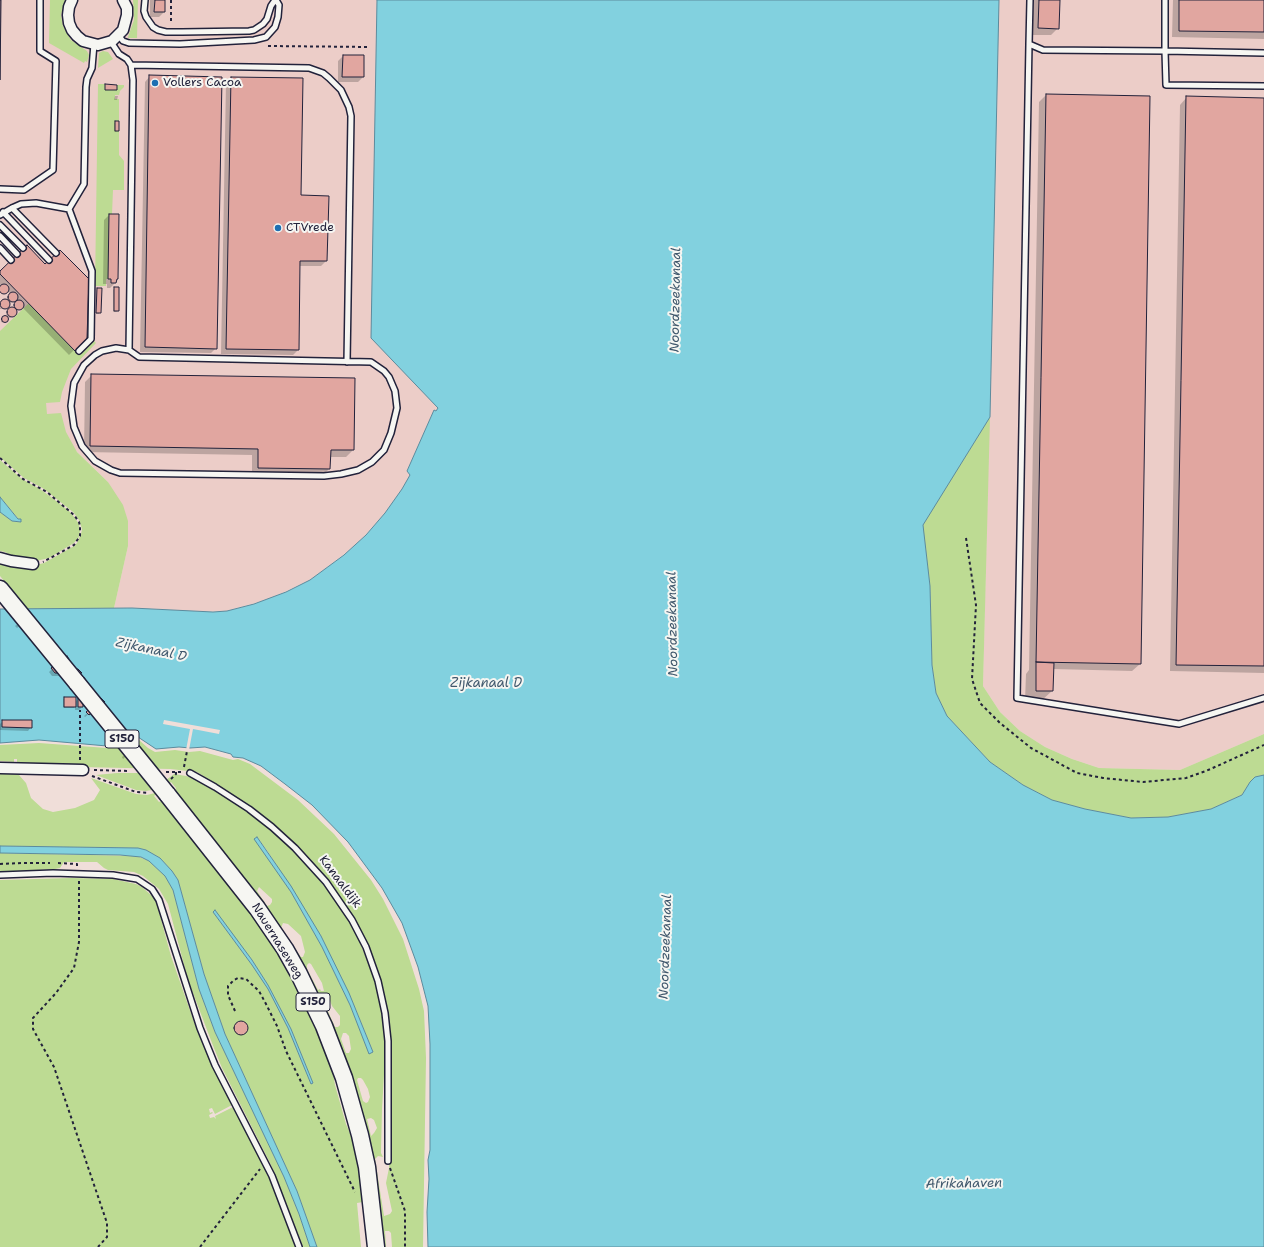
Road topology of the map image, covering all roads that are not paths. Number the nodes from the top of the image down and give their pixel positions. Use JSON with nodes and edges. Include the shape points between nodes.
{"nodes":[{"id":1,"x":40,"y":0,"type":"edge"},
{"id":2,"x":72,"y":0,"type":"edge"},
{"id":3,"x":123,"y":0,"type":"edge"},
{"id":4,"x":145,"y":0,"type":"edge"},
{"id":5,"x":275,"y":0,"type":"edge"},
{"id":6,"x":1030,"y":0,"type":"edge"},
{"id":7,"x":1166,"y":0,"type":"edge"},
{"id":8,"x":115,"y":39,"type":"junction"},
{"id":9,"x":94,"y":44,"type":"junction"},
{"id":10,"x":1029,"y":44,"type":"junction"},
{"id":11,"x":1165,"y":50,"type":"junction"},
{"id":12,"x":1264,"y":53,"type":"edge"},
{"id":13,"x":131,"y":65,"type":"junction"},
{"id":14,"x":1264,"y":86,"type":"edge"},
{"id":15,"x":0,"y":189,"type":"edge"},
{"id":16,"x":12,"y":208,"type":"junction"},
{"id":17,"x":69,"y":209,"type":"junction"},
{"id":18,"x":2,"y":214,"type":"edge"},
{"id":19,"x":0,"y":225,"type":"edge"},
{"id":20,"x":0,"y":236,"type":"edge"},
{"id":21,"x":0,"y":248,"type":"edge"},
{"id":22,"x":23,"y":248,"type":"dead end"},
{"id":23,"x":56,"y":253,"type":"dead end"},
{"id":24,"x":17,"y":254,"type":"dead end"},
{"id":25,"x":11,"y":260,"type":"dead end"},
{"id":26,"x":49,"y":260,"type":"dead end"},
{"id":27,"x":129,"y":350,"type":"junction"},
{"id":28,"x":79,"y":351,"type":"dead end"},
{"id":29,"x":347,"y":362,"type":"junction"},
{"id":30,"x":0,"y":558,"type":"edge"},
{"id":31,"x":33,"y":564,"type":"road end"},
{"id":32,"x":0,"y":589,"type":"edge"},
{"id":33,"x":1264,"y":698,"type":"edge"},
{"id":34,"x":0,"y":768,"type":"edge"},
{"id":35,"x":84,"y":768,"type":"road end"},
{"id":36,"x":190,"y":773,"type":"dead end"},
{"id":37,"x":0,"y":875,"type":"edge"},
{"id":38,"x":388,"y":1161,"type":"road end"},
{"id":39,"x":300,"y":1247,"type":"edge"},
{"id":40,"x":376,"y":1247,"type":"edge"}],
"edges":[{"from":1,"to":15,"type":"lane","via":[[40,51],[56,61],[53,170],[24,190]]},
{"from":2,"to":9,"type":"street","via":[[68,11],[70,26],[80,38]]},
{"from":3,"to":8,"type":"street","via":[[127,19],[125,27]]},
{"from":4,"to":5,"type":"lane","via":[[146,17],[153,27],[166,32],[254,30],[267,19]]},
{"from":5,"to":8,"type":"lane","via":[[279,5],[277,23],[269,34],[260,39],[180,44],[137,43]]},
{"from":6,"to":10,"type":"lane"},
{"from":7,"to":11,"type":"lane"},
{"from":8,"to":9,"type":"street"},
{"from":8,"to":13,"type":"lane","via":[[119,54]]},
{"from":9,"to":17,"type":"lane","via":[[92,68],[86,87],[84,184]]},
{"from":10,"to":11,"type":"lane","via":[[1043,50]]},
{"from":10,"to":33,"type":"lane","via":[[1017,698],[1179,724]]},
{"from":11,"to":12,"type":"lane"},
{"from":11,"to":14,"type":"lane","via":[[1166,85]]},
{"from":13,"to":27,"type":"lane","via":[[133,80]]},
{"from":13,"to":29,"type":"lane","via":[[309,68],[329,78],[341,90],[351,116]]},
{"from":16,"to":17,"type":"lane","via":[[21,204],[36,203]]},
{"from":16,"to":18,"type":"lane"},
{"from":16,"to":23,"type":"lane"},
{"from":17,"to":28,"type":"lane","via":[[92,271],[91,340]]},
{"from":18,"to":26,"type":"lane"},
{"from":19,"to":22,"type":"lane"},
{"from":20,"to":24,"type":"lane"},
{"from":21,"to":25,"type":"lane"},
{"from":27,"to":29,"type":"lane","via":[[139,357]]},
{"from":27,"to":29,"type":"lane","via":[[109,349],[89,360],[74,383],[71,406],[74,427],[82,446],[96,461],[120,473],[324,476],[365,467],[378,457],[388,442],[397,399],[389,377],[378,366],[371,362]]},
{"from":30,"to":31,"type":"street"},
{"from":32,"to":40,"type":"main road","name":"Nauernaseweg","number":"S150","bridge":true,"via":[[257,908],[292,962],[324,1026],[344,1078],[367,1167]]},
{"from":34,"to":35,"type":"street"},
{"from":36,"to":38,"type":"lane","name":"Kanaaldijk","via":[[249,809],[295,848],[326,882],[352,920],[366,947],[378,982],[388,1040]]},
{"from":37,"to":39,"type":"lane","via":[[113,875],[137,879],[152,889],[162,908],[200,1028],[215,1065],[266,1162]]}]}
